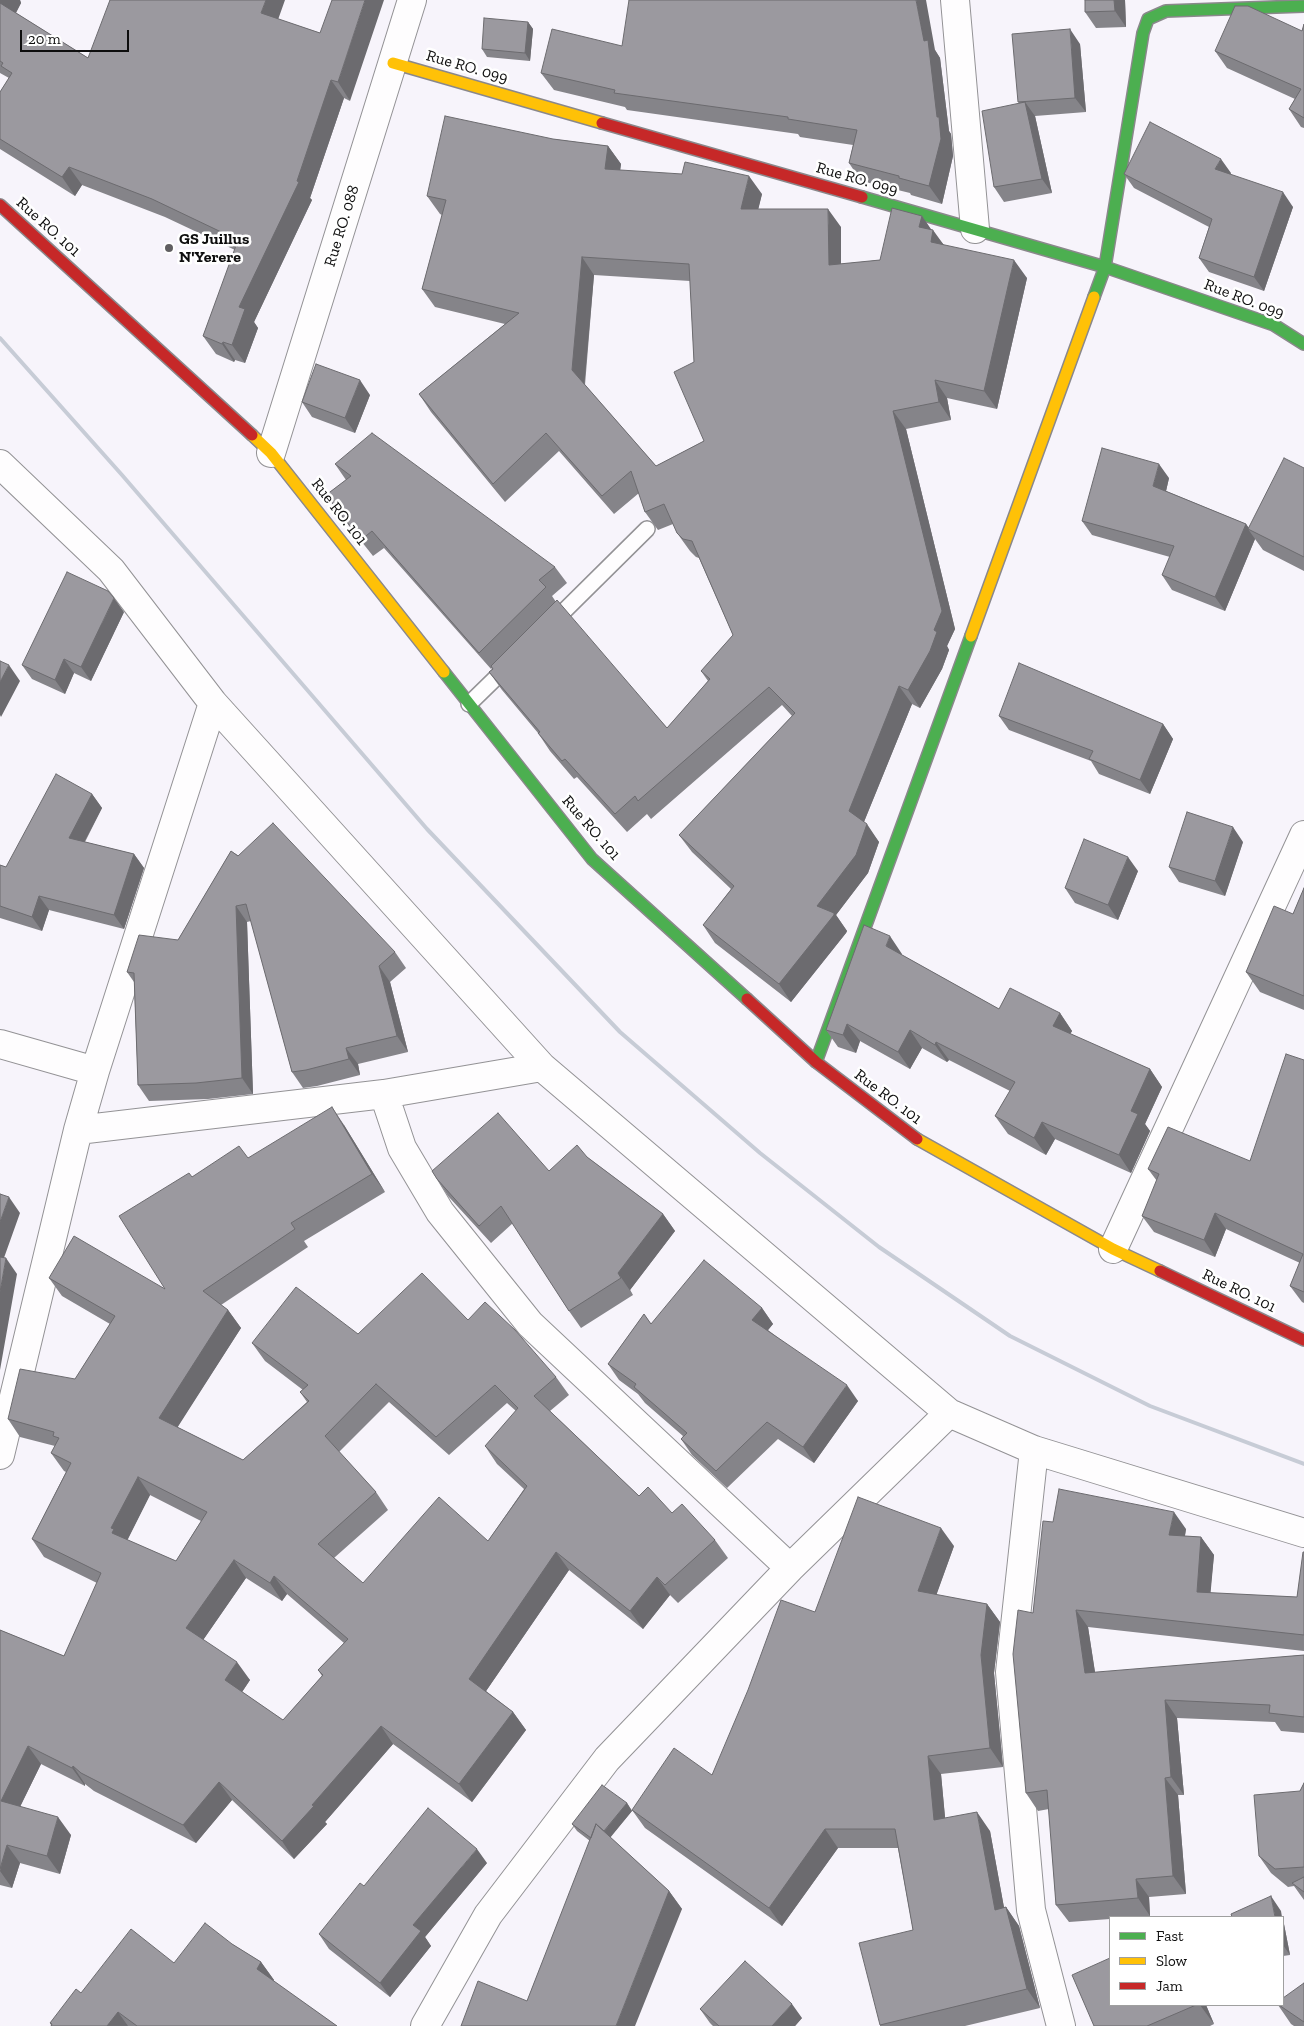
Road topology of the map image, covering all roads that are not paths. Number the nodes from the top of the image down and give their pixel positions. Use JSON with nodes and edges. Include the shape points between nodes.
{"nodes":[{"id":1,"x":412,"y":0,"type":"edge"},
{"id":2,"x":955,"y":0,"type":"edge"},
{"id":3,"x":1304,"y":6,"type":"edge"},
{"id":4,"x":393,"y":63,"type":"junction"},
{"id":5,"x":0,"y":205,"type":"edge"},
{"id":6,"x":975,"y":229,"type":"junction"},
{"id":7,"x":1105,"y":267,"type":"junction"},
{"id":8,"x":1304,"y":344,"type":"edge"},
{"id":9,"x":271,"y":452,"type":"junction"},
{"id":10,"x":0,"y":464,"type":"edge"},
{"id":11,"x":647,"y":529,"type":"edge"},
{"id":12,"x":541,"y":634,"type":"edge"},
{"id":13,"x":519,"y":655,"type":"edge"},
{"id":14,"x":213,"y":703,"type":"junction"},
{"id":15,"x":470,"y":704,"type":"junction"},
{"id":16,"x":1304,"y":835,"type":"edge"},
{"id":17,"x":0,"y":1044,"type":"edge"},
{"id":18,"x":816,"y":1062,"type":"junction"},
{"id":19,"x":542,"y":1067,"type":"junction"},
{"id":20,"x":94,"y":1072,"type":"junction"},
{"id":21,"x":384,"y":1094,"type":"junction"},
{"id":22,"x":78,"y":1130,"type":"junction"},
{"id":23,"x":1113,"y":1249,"type":"junction"},
{"id":24,"x":1304,"y":1340,"type":"edge"},
{"id":25,"x":949,"y":1413,"type":"junction"},
{"id":26,"x":1034,"y":1450,"type":"junction"},
{"id":27,"x":0,"y":1453,"type":"edge"},
{"id":28,"x":1304,"y":1533,"type":"edge"},
{"id":29,"x":790,"y":1568,"type":"junction"},
{"id":30,"x":425,"y":2026,"type":"edge"},
{"id":31,"x":1061,"y":2026,"type":"edge"}],
"edges":[{"from":1,"to":4,"type":"street","name":"Rue RO. 088"},
{"from":2,"to":6,"type":"street"},
{"from":3,"to":7,"type":"street","via":[[1166,11],[1148,19],[1143,33]]},
{"from":4,"to":6,"type":"street","name":"Rue RO. 099"},
{"from":4,"to":9,"type":"street","name":"Rue RO. 088"},
{"from":5,"to":9,"type":"street","name":"Rue RO. 101"},
{"from":6,"to":7,"type":"street","name":"Rue RO. 099"},
{"from":7,"to":8,"type":"street","name":"Rue RO. 099","via":[[1274,325]]},
{"from":7,"to":18,"type":"street"},
{"from":9,"to":15,"type":"street","name":"Rue RO. 101"},
{"from":10,"to":14,"type":"street","via":[[111,570]]},
{"from":11,"to":12,"type":"lane"},
{"from":13,"to":15,"type":"lane"},
{"from":14,"to":19,"type":"street"},
{"from":14,"to":20,"type":"street"},
{"from":15,"to":18,"type":"street","name":"Rue RO. 101","via":[[592,859]]},
{"from":16,"to":23,"type":"street"},
{"from":17,"to":20,"type":"street"},
{"from":18,"to":23,"type":"street","name":"Rue RO. 101","via":[[923,1144]]},
{"from":19,"to":21,"type":"street"},
{"from":19,"to":25,"type":"street"},
{"from":20,"to":22,"type":"street"},
{"from":21,"to":22,"type":"street"},
{"from":21,"to":29,"type":"street","via":[[402,1148],[440,1212],[530,1324]]},
{"from":22,"to":27,"type":"street"},
{"from":23,"to":24,"type":"street","name":"Rue RO. 101"},
{"from":25,"to":26,"type":"street"},
{"from":25,"to":29,"type":"street"},
{"from":26,"to":28,"type":"street"},
{"from":26,"to":31,"type":"street","via":[[1010,1672],[1030,1910]]},
{"from":29,"to":30,"type":"street","via":[[607,1759],[488,1915]]}]}
